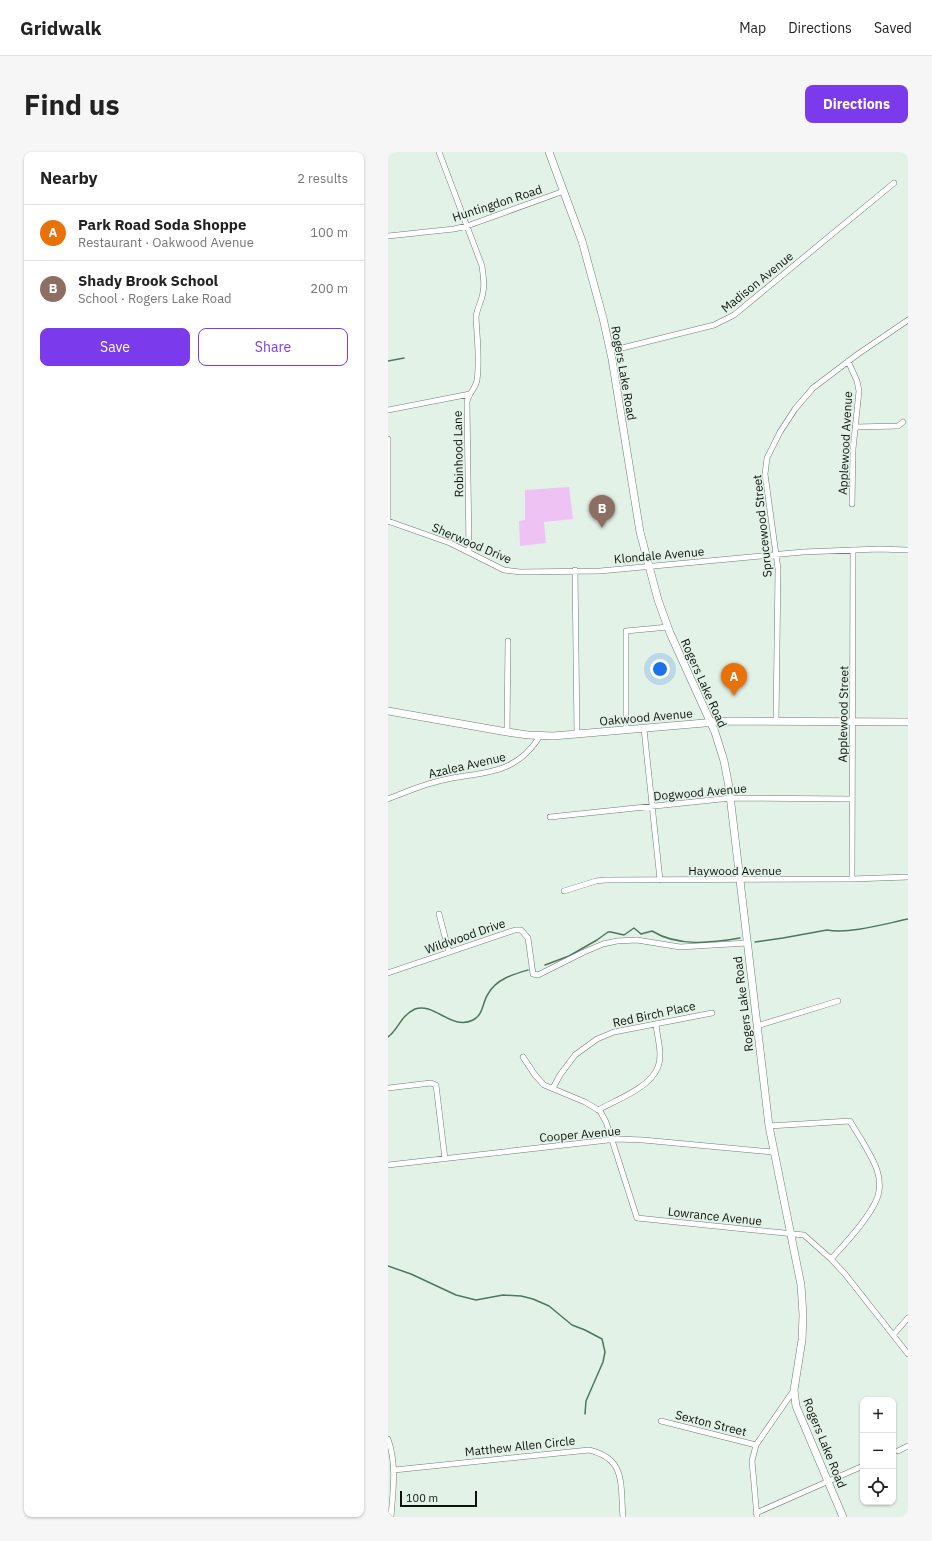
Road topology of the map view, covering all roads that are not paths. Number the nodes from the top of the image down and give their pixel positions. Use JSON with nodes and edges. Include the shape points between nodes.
{"nodes":[{"id":1,"x":439,"y":152,"type":"edge"},
{"id":2,"x":549,"y":152,"type":"edge"},
{"id":3,"x":894,"y":183,"type":"dead end"},
{"id":4,"x":564,"y":192,"type":"junction"},
{"id":5,"x":467,"y":226,"type":"junction"},
{"id":6,"x":388,"y":236,"type":"edge"},
{"id":7,"x":908,"y":320,"type":"edge"},
{"id":8,"x":610,"y":351,"type":"junction"},
{"id":9,"x":848,"y":361,"type":"junction"},
{"id":10,"x":470,"y":394,"type":"junction"},
{"id":11,"x":388,"y":410,"type":"edge"},
{"id":12,"x":903,"y":422,"type":"dead end"},
{"id":13,"x":856,"y":427,"type":"junction"},
{"id":14,"x":388,"y":439,"type":"edge"},
{"id":15,"x":852,"y":504,"type":"dead end"},
{"id":16,"x":388,"y":521,"type":"edge"},
{"id":17,"x":854,"y":550,"type":"junction"},
{"id":18,"x":908,"y":550,"type":"edge"},
{"id":19,"x":469,"y":552,"type":"junction"},
{"id":20,"x":777,"y":554,"type":"junction"},
{"id":21,"x":648,"y":566,"type":"junction"},
{"id":22,"x":575,"y":570,"type":"junction"},
{"id":23,"x":668,"y":627,"type":"junction"},
{"id":24,"x":508,"y":641,"type":"dead end"},
{"id":25,"x":388,"y":711,"type":"edge"},
{"id":26,"x":776,"y":721,"type":"junction"},
{"id":27,"x":852,"y":722,"type":"junction"},
{"id":28,"x":908,"y":722,"type":"edge"},
{"id":29,"x":711,"y":723,"type":"junction"},
{"id":30,"x":644,"y":729,"type":"junction"},
{"id":31,"x":626,"y":730,"type":"junction"},
{"id":32,"x":507,"y":732,"type":"junction"},
{"id":33,"x":577,"y":734,"type":"junction"},
{"id":34,"x":540,"y":736,"type":"junction"},
{"id":35,"x":731,"y":798,"type":"junction"},
{"id":36,"x":388,"y":799,"type":"edge"},
{"id":37,"x":852,"y":799,"type":"junction"},
{"id":38,"x":652,"y":806,"type":"junction"},
{"id":39,"x":550,"y":817,"type":"dead end"},
{"id":40,"x":908,"y":878,"type":"edge"},
{"id":41,"x":852,"y":879,"type":"junction"},
{"id":42,"x":660,"y":880,"type":"junction"},
{"id":43,"x":740,"y":880,"type":"junction"},
{"id":44,"x":564,"y":891,"type":"dead end"},
{"id":45,"x":439,"y":914,"type":"dead end"},
{"id":46,"x":747,"y":943,"type":"junction"},
{"id":47,"x":450,"y":952,"type":"junction"},
{"id":48,"x":388,"y":973,"type":"edge"},
{"id":49,"x":838,"y":1001,"type":"dead end"},
{"id":50,"x":712,"y":1012,"type":"dead end"},
{"id":51,"x":656,"y":1024,"type":"junction"},
{"id":52,"x":757,"y":1026,"type":"junction"},
{"id":53,"x":523,"y":1057,"type":"dead end"},
{"id":54,"x":388,"y":1088,"type":"edge"},
{"id":55,"x":553,"y":1088,"type":"junction"},
{"id":56,"x":598,"y":1110,"type":"junction"},
{"id":57,"x":769,"y":1126,"type":"junction"},
{"id":58,"x":612,"y":1140,"type":"junction"},
{"id":59,"x":773,"y":1152,"type":"junction"},
{"id":60,"x":445,"y":1158,"type":"junction"},
{"id":61,"x":388,"y":1165,"type":"edge"},
{"id":62,"x":791,"y":1233,"type":"junction"},
{"id":63,"x":831,"y":1259,"type":"junction"},
{"id":64,"x":908,"y":1318,"type":"edge"},
{"id":65,"x":893,"y":1335,"type":"junction"},
{"id":66,"x":908,"y":1354,"type":"edge"},
{"id":67,"x":794,"y":1390,"type":"junction"},
{"id":68,"x":661,"y":1421,"type":"dead end"},
{"id":69,"x":388,"y":1439,"type":"edge"},
{"id":70,"x":756,"y":1444,"type":"junction"},
{"id":71,"x":908,"y":1446,"type":"edge"},
{"id":72,"x":898,"y":1451,"type":"dead end"},
{"id":73,"x":860,"y":1467,"type":"edge"},
{"id":74,"x":394,"y":1470,"type":"junction"},
{"id":75,"x":828,"y":1482,"type":"junction"},
{"id":76,"x":756,"y":1515,"type":"edge"},
{"id":77,"x":391,"y":1517,"type":"edge"},
{"id":78,"x":624,"y":1517,"type":"edge"},
{"id":79,"x":843,"y":1517,"type":"edge"}],
"edges":[{"from":1,"to":5,"type":"street","name":"Robinhood Lane"},
{"from":2,"to":4,"type":"main road","name":"Rogers Lake Road"},
{"from":3,"to":8,"type":"street","name":"Madison Avenue","via":[[734,315],[714,325]]},
{"from":4,"to":5,"type":"street","name":"Huntingdon Road"},
{"from":4,"to":8,"type":"main road","name":"Rogers Lake Road","via":[[590,270]]},
{"from":5,"to":6,"type":"street","name":"Huntingdon Road"},
{"from":5,"to":10,"type":"street","name":"Robinhood Lane","via":[[482,266],[484,282],[484,291],[476,317],[477,382]]},
{"from":7,"to":9,"type":"street","name":"Sprucewood Street"},
{"from":8,"to":21,"type":"main road","name":"Rogers Lake Road"},
{"from":9,"to":13,"type":"street","name":"Applewood Avenue","via":[[859,391]]},
{"from":9,"to":20,"type":"street","name":"Sprucewood Street","via":[[807,394],[780,432],[767,458],[765,474]]},
{"from":10,"to":11,"type":"street"},
{"from":10,"to":19,"type":"street","name":"Robinhood Lane","via":[[467,402]]},
{"from":12,"to":13,"type":"street","via":[[898,426]]},
{"from":13,"to":15,"type":"street","name":"Applewood Avenue"},
{"from":14,"to":16,"type":"street"},
{"from":16,"to":19,"type":"street","name":"Sherwood Drive"},
{"from":17,"to":18,"type":"street","name":"Klondale Avenue"},
{"from":17,"to":20,"type":"street","name":"Klondale Avenue"},
{"from":17,"to":27,"type":"street","name":"Applewood Street"},
{"from":19,"to":22,"type":"street","name":"Sherwood Drive","via":[[504,570]]},
{"from":20,"to":21,"type":"street","name":"Klondale Avenue"},
{"from":20,"to":26,"type":"street","name":"Sprucewood Street"},
{"from":21,"to":22,"type":"street","name":"Klondale Avenue","via":[[600,571]]},
{"from":21,"to":23,"type":"main road","name":"Rogers Lake Road"},
{"from":22,"to":33,"type":"street"},
{"from":23,"to":29,"type":"main road","name":"Rogers Lake Road"},
{"from":23,"to":31,"type":"street","via":[[626,631]]},
{"from":24,"to":32,"type":"street"},
{"from":25,"to":32,"type":"main road","name":"Oakwood Avenue"},
{"from":26,"to":27,"type":"main road","name":"Oakwood Avenue"},
{"from":26,"to":29,"type":"main road","name":"Oakwood Avenue"},
{"from":27,"to":28,"type":"main road","name":"Oakwood Avenue"},
{"from":27,"to":37,"type":"street","name":"Applewood Street"},
{"from":29,"to":30,"type":"main road","name":"Oakwood Avenue"},
{"from":29,"to":35,"type":"main road","name":"Rogers Lake Road","via":[[724,760]]},
{"from":30,"to":31,"type":"main road","name":"Oakwood Avenue"},
{"from":30,"to":38,"type":"street"},
{"from":31,"to":33,"type":"main road","name":"Oakwood Avenue"},
{"from":32,"to":34,"type":"main road","name":"Oakwood Avenue"},
{"from":33,"to":34,"type":"main road","name":"Oakwood Avenue"},
{"from":34,"to":36,"type":"street","name":"Azalea Avenue","via":[[528,752],[511,765],[428,784]]},
{"from":35,"to":37,"type":"street","name":"Dogwood Avenue"},
{"from":35,"to":38,"type":"street","name":"Dogwood Avenue"},
{"from":35,"to":43,"type":"main road","name":"Rogers Lake Road"},
{"from":37,"to":41,"type":"street","name":"Applewood Street"},
{"from":38,"to":39,"type":"street","name":"Dogwood Avenue"},
{"from":38,"to":42,"type":"street"},
{"from":40,"to":41,"type":"street","name":"Haywood Avenue"},
{"from":41,"to":43,"type":"street","name":"Haywood Avenue"},
{"from":42,"to":43,"type":"street","name":"Haywood Avenue"},
{"from":42,"to":44,"type":"street","name":"Haywood Avenue","via":[[605,880]]},
{"from":43,"to":46,"type":"main road","name":"Rogers Lake Road"},
{"from":45,"to":47,"type":"street"},
{"from":46,"to":47,"type":"street","name":"Wildwood Drive","via":[[680,947],[637,940],[617,941],[584,952],[538,975],[533,974],[528,938],[522,930],[507,932]]},
{"from":46,"to":52,"type":"main road","name":"Rogers Lake Road"},
{"from":47,"to":48,"type":"street","name":"Wildwood Drive"},
{"from":49,"to":52,"type":"street"},
{"from":50,"to":51,"type":"street","name":"Red Birch Place"},
{"from":51,"to":55,"type":"street","name":"Red Birch Place","via":[[614,1032],[597,1039],[575,1055]]},
{"from":51,"to":56,"type":"street","via":[[660,1054],[658,1066],[652,1077],[643,1086]]},
{"from":52,"to":57,"type":"main road","name":"Rogers Lake Road"},
{"from":53,"to":55,"type":"street","via":[[544,1085]]},
{"from":54,"to":60,"type":"street","via":[[430,1083],[436,1085]]},
{"from":55,"to":56,"type":"street"},
{"from":56,"to":58,"type":"street","via":[[606,1122]]},
{"from":57,"to":59,"type":"main road","name":"Rogers Lake Road"},
{"from":57,"to":63,"type":"street","via":[[850,1121],[876,1168],[879,1191],[871,1210]]},
{"from":58,"to":59,"type":"street","name":"Cooper Avenue","via":[[643,1140]]},
{"from":58,"to":60,"type":"street","name":"Cooper Avenue"},
{"from":58,"to":62,"type":"street","name":"Lowrance Avenue","via":[[637,1218]]},
{"from":59,"to":62,"type":"main road","name":"Rogers Lake Road"},
{"from":60,"to":61,"type":"street","name":"Cooper Avenue"},
{"from":62,"to":63,"type":"street","via":[[804,1235]]},
{"from":62,"to":67,"type":"main road","name":"Rogers Lake Road","via":[[801,1285],[803,1315]]},
{"from":63,"to":65,"type":"street"},
{"from":64,"to":65,"type":"street"},
{"from":65,"to":66,"type":"street"},
{"from":67,"to":70,"type":"street"},
{"from":67,"to":75,"type":"main road","name":"Rogers Lake Road","via":[[796,1406]]},
{"from":68,"to":70,"type":"street","name":"Sexton Street"},
{"from":69,"to":74,"type":"street"},
{"from":70,"to":76,"type":"street","via":[[752,1461]]},
{"from":71,"to":72,"type":"street"},
{"from":73,"to":75,"type":"street"},
{"from":74,"to":77,"type":"street"},
{"from":74,"to":78,"type":"street","name":"Matthew Allen Circle","via":[[589,1450],[606,1455],[618,1470]]},
{"from":75,"to":76,"type":"street"},
{"from":75,"to":79,"type":"main road","name":"Rogers Lake Road"}]}
